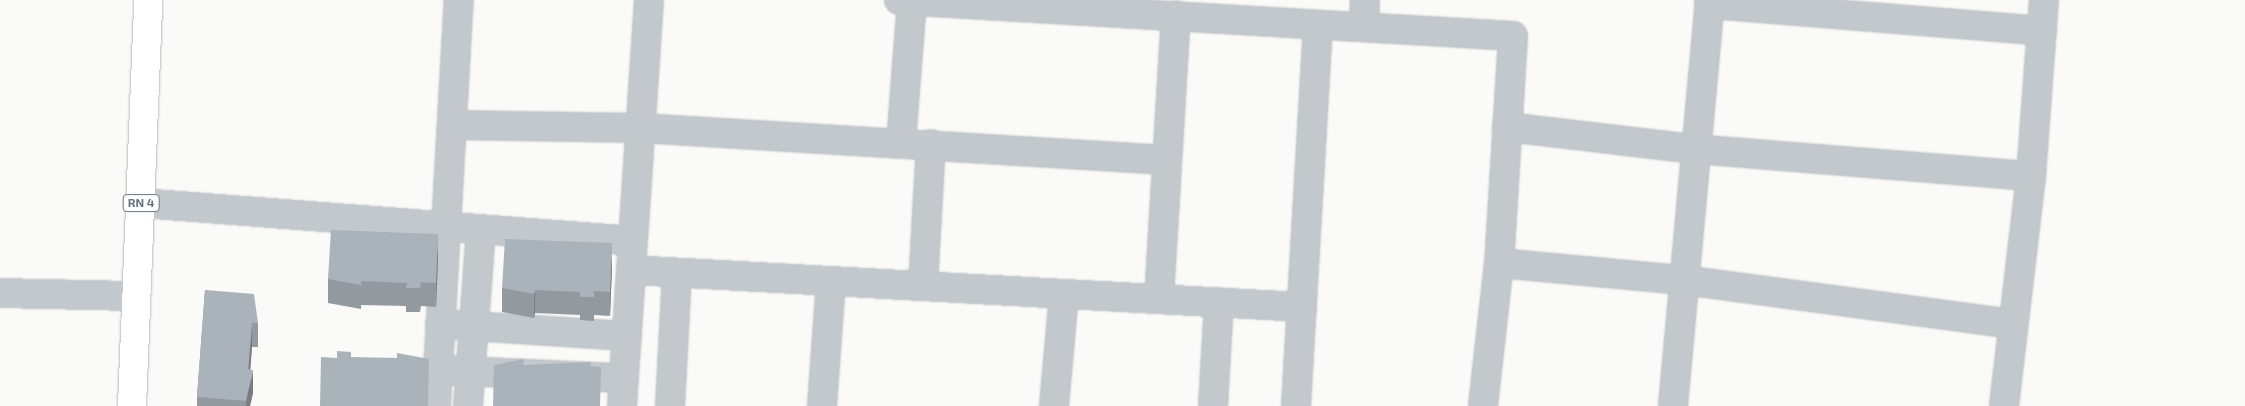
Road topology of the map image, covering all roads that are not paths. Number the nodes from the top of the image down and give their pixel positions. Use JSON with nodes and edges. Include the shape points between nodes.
{"nodes":[{"id":1,"x":148,"y":0,"type":"edge"},
{"id":2,"x":458,"y":0,"type":"edge"},
{"id":3,"x":648,"y":0,"type":"edge"},
{"id":4,"x":899,"y":0,"type":"edge"},
{"id":5,"x":912,"y":0,"type":"edge"},
{"id":6,"x":2044,"y":0,"type":"edge"},
{"id":7,"x":1037,"y":2,"type":"edge"},
{"id":8,"x":1709,"y":2,"type":"edge"},
{"id":9,"x":1365,"y":13,"type":"edge"},
{"id":10,"x":1176,"y":16,"type":"junction"},
{"id":11,"x":1318,"y":28,"type":"junction"},
{"id":12,"x":2042,"y":31,"type":"junction"},
{"id":13,"x":452,"y":125,"type":"junction"},
{"id":14,"x":1507,"y":127,"type":"junction"},
{"id":15,"x":640,"y":128,"type":"junction"},
{"id":16,"x":901,"y":142,"type":"junction"},
{"id":17,"x":931,"y":144,"type":"junction"},
{"id":18,"x":1694,"y":149,"type":"junction"},
{"id":19,"x":1167,"y":160,"type":"junction"},
{"id":20,"x":2030,"y":176,"type":"junction"},
{"id":21,"x":140,"y":203,"type":"junction"},
{"id":22,"x":446,"y":227,"type":"junction"},
{"id":23,"x":481,"y":230,"type":"junction"},
{"id":24,"x":633,"y":241,"type":"junction"},
{"id":25,"x":1499,"y":264,"type":"junction"},
{"id":26,"x":631,"y":270,"type":"junction"},
{"id":27,"x":677,"y":273,"type":"junction"},
{"id":28,"x":1682,"y":280,"type":"junction"},
{"id":29,"x":831,"y":281,"type":"junction"},
{"id":30,"x":923,"y":286,"type":"junction"},
{"id":31,"x":0,"y":293,"type":"edge"},
{"id":32,"x":1064,"y":294,"type":"junction"},
{"id":33,"x":134,"y":296,"type":"junction"},
{"id":34,"x":1159,"y":299,"type":"junction"},
{"id":35,"x":1219,"y":302,"type":"junction"},
{"id":36,"x":1302,"y":307,"type":"junction"},
{"id":37,"x":440,"y":324,"type":"junction"},
{"id":38,"x":2013,"y":324,"type":"junction"},
{"id":39,"x":473,"y":326,"type":"junction"},
{"id":40,"x":627,"y":336,"type":"junction"},
{"id":41,"x":438,"y":370,"type":"junction"},
{"id":42,"x":470,"y":370,"type":"junction"},
{"id":43,"x":624,"y":378,"type":"junction"},
{"id":44,"x":132,"y":406,"type":"edge"},
{"id":45,"x":436,"y":406,"type":"edge"},
{"id":46,"x":468,"y":406,"type":"edge"},
{"id":47,"x":622,"y":406,"type":"edge"},
{"id":48,"x":670,"y":406,"type":"edge"},
{"id":49,"x":822,"y":406,"type":"edge"},
{"id":50,"x":1054,"y":406,"type":"edge"},
{"id":51,"x":1213,"y":406,"type":"edge"},
{"id":52,"x":1296,"y":406,"type":"edge"},
{"id":53,"x":1483,"y":406,"type":"edge"},
{"id":54,"x":1673,"y":406,"type":"edge"},
{"id":55,"x":2004,"y":406,"type":"edge"}],
"edges":[{"from":1,"to":21,"type":"main road","number":"RN 4"},
{"from":2,"to":13,"type":"street"},
{"from":3,"to":15,"type":"street"},
{"from":4,"to":5,"type":"street"},
{"from":5,"to":7,"type":"street"},
{"from":5,"to":16,"type":"street"},
{"from":6,"to":12,"type":"street"},
{"from":7,"to":10,"type":"street"},
{"from":8,"to":12,"type":"street"},
{"from":8,"to":18,"type":"street"},
{"from":9,"to":11,"type":"street"},
{"from":9,"to":14,"type":"street","via":[[1513,36]]},
{"from":10,"to":11,"type":"street"},
{"from":10,"to":19,"type":"street"},
{"from":11,"to":36,"type":"street"},
{"from":12,"to":20,"type":"street"},
{"from":13,"to":15,"type":"street"},
{"from":13,"to":22,"type":"street"},
{"from":14,"to":18,"type":"street"},
{"from":14,"to":25,"type":"street"},
{"from":15,"to":16,"type":"street"},
{"from":15,"to":24,"type":"street"},
{"from":16,"to":17,"type":"street"},
{"from":17,"to":19,"type":"street"},
{"from":17,"to":30,"type":"street"},
{"from":18,"to":20,"type":"street"},
{"from":18,"to":28,"type":"street"},
{"from":19,"to":34,"type":"street"},
{"from":20,"to":38,"type":"street"},
{"from":21,"to":22,"type":"street"},
{"from":21,"to":33,"type":"main road","number":"RN 4"},
{"from":22,"to":23,"type":"street"},
{"from":22,"to":37,"type":"street"},
{"from":23,"to":24,"type":"street"},
{"from":23,"to":39,"type":"street"},
{"from":24,"to":26,"type":"street"},
{"from":25,"to":28,"type":"street"},
{"from":25,"to":53,"type":"street"},
{"from":26,"to":27,"type":"street"},
{"from":26,"to":40,"type":"street"},
{"from":27,"to":29,"type":"street"},
{"from":27,"to":48,"type":"street"},
{"from":28,"to":38,"type":"street"},
{"from":28,"to":54,"type":"street"},
{"from":29,"to":30,"type":"street"},
{"from":29,"to":49,"type":"street"},
{"from":30,"to":32,"type":"street"},
{"from":31,"to":33,"type":"street"},
{"from":32,"to":34,"type":"street"},
{"from":32,"to":50,"type":"street"},
{"from":33,"to":44,"type":"main road","number":"RN 4"},
{"from":34,"to":35,"type":"street"},
{"from":35,"to":36,"type":"street"},
{"from":35,"to":51,"type":"street"},
{"from":36,"to":52,"type":"street"},
{"from":37,"to":39,"type":"street"},
{"from":37,"to":41,"type":"street"},
{"from":38,"to":55,"type":"street"},
{"from":39,"to":40,"type":"street"},
{"from":39,"to":42,"type":"street"},
{"from":40,"to":43,"type":"street"},
{"from":41,"to":42,"type":"street"},
{"from":41,"to":45,"type":"street"},
{"from":42,"to":43,"type":"street"},
{"from":42,"to":46,"type":"street"},
{"from":43,"to":47,"type":"street"}]}
